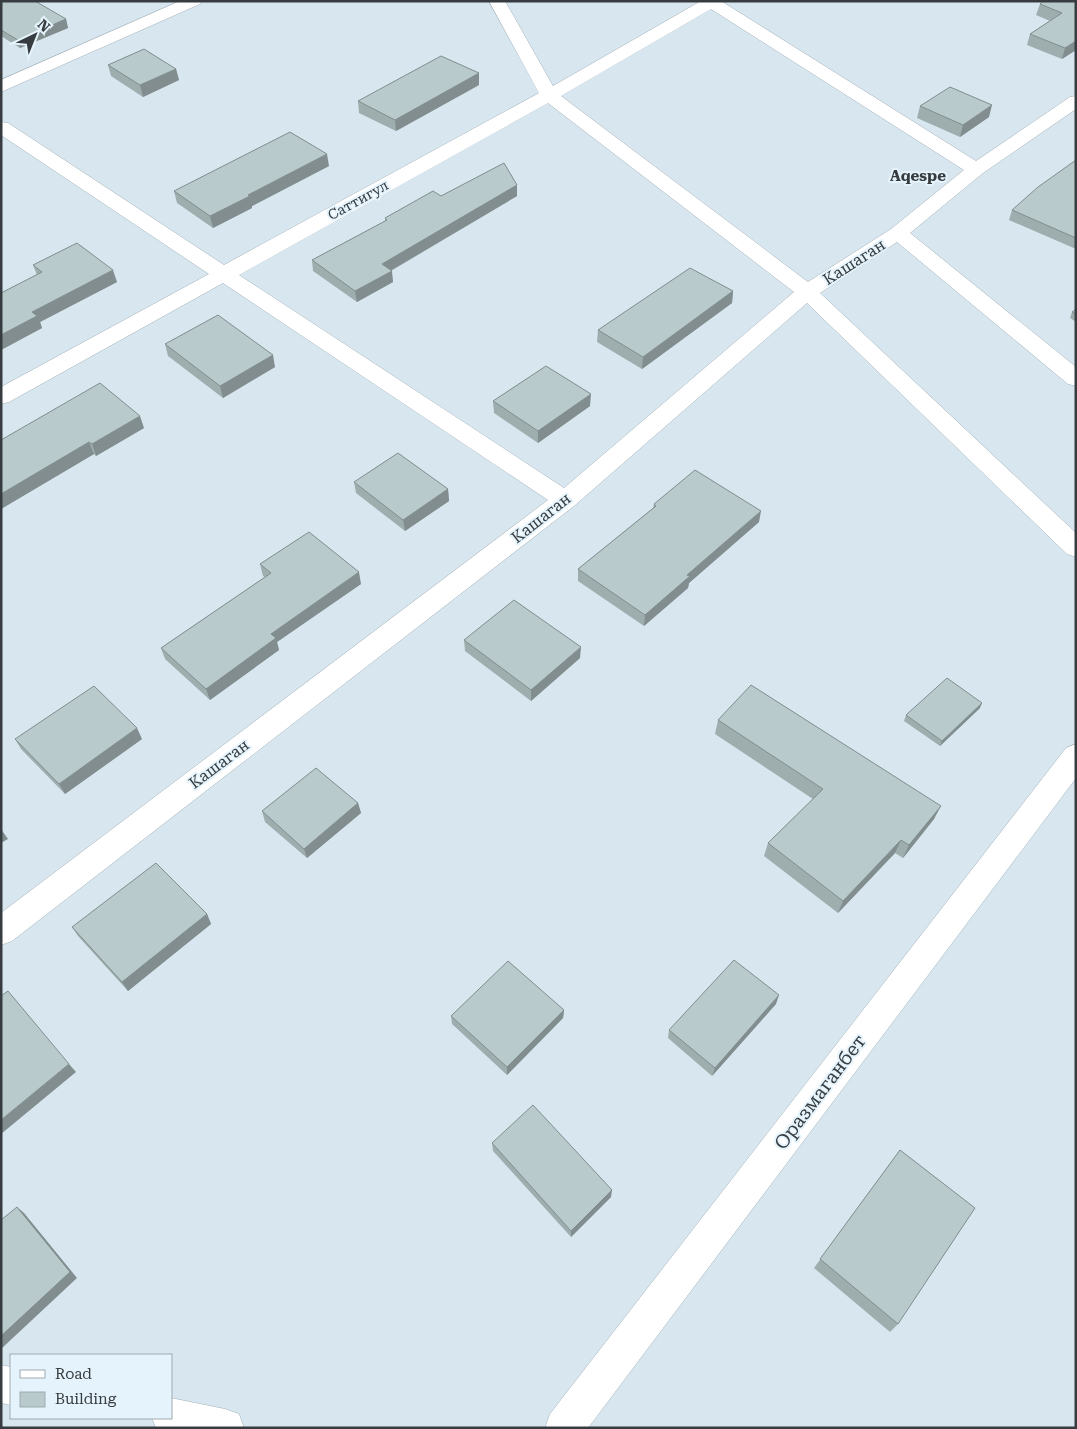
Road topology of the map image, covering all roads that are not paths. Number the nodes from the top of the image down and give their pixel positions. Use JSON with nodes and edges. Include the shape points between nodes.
{"nodes":[{"id":1,"x":194,"y":1,"type":"edge"},
{"id":2,"x":497,"y":1,"type":"edge"},
{"id":3,"x":712,"y":2,"type":"edge"},
{"id":4,"x":1,"y":87,"type":"edge"},
{"id":5,"x":549,"y":95,"type":"junction"},
{"id":6,"x":1076,"y":100,"type":"edge"},
{"id":7,"x":1,"y":127,"type":"edge"},
{"id":8,"x":976,"y":169,"type":"junction"},
{"id":9,"x":898,"y":233,"type":"junction"},
{"id":10,"x":224,"y":274,"type":"junction"},
{"id":11,"x":808,"y":292,"type":"junction"},
{"id":12,"x":1076,"y":379,"type":"edge"},
{"id":13,"x":1,"y":397,"type":"edge"},
{"id":14,"x":565,"y":500,"type":"junction"},
{"id":15,"x":1076,"y":548,"type":"edge"},
{"id":16,"x":1076,"y":756,"type":"edge"},
{"id":17,"x":1,"y":931,"type":"edge"},
{"id":18,"x":172,"y":1417,"type":"edge"},
{"id":19,"x":225,"y":1428,"type":"edge"},
{"id":20,"x":564,"y":1428,"type":"edge"}],
"edges":[{"from":1,"to":4,"type":"street"},
{"from":2,"to":5,"type":"street"},
{"from":3,"to":5,"type":"street","name":"Саттигул"},
{"from":3,"to":8,"type":"street"},
{"from":5,"to":10,"type":"street","name":"Саттигул"},
{"from":5,"to":11,"type":"street"},
{"from":6,"to":8,"type":"street","name":"Кашаган"},
{"from":7,"to":10,"type":"street"},
{"from":8,"to":9,"type":"street","name":"Кашаган"},
{"from":9,"to":11,"type":"street","name":"Кашаган"},
{"from":9,"to":12,"type":"street"},
{"from":10,"to":13,"type":"street","name":"Саттигул"},
{"from":10,"to":14,"type":"street"},
{"from":11,"to":14,"type":"street","name":"Кашаган"},
{"from":11,"to":15,"type":"street"},
{"from":14,"to":17,"type":"street","name":"Кашаган"},
{"from":16,"to":20,"type":"street","name":"Оразмаганбет"},
{"from":18,"to":19,"type":"street"}]}
